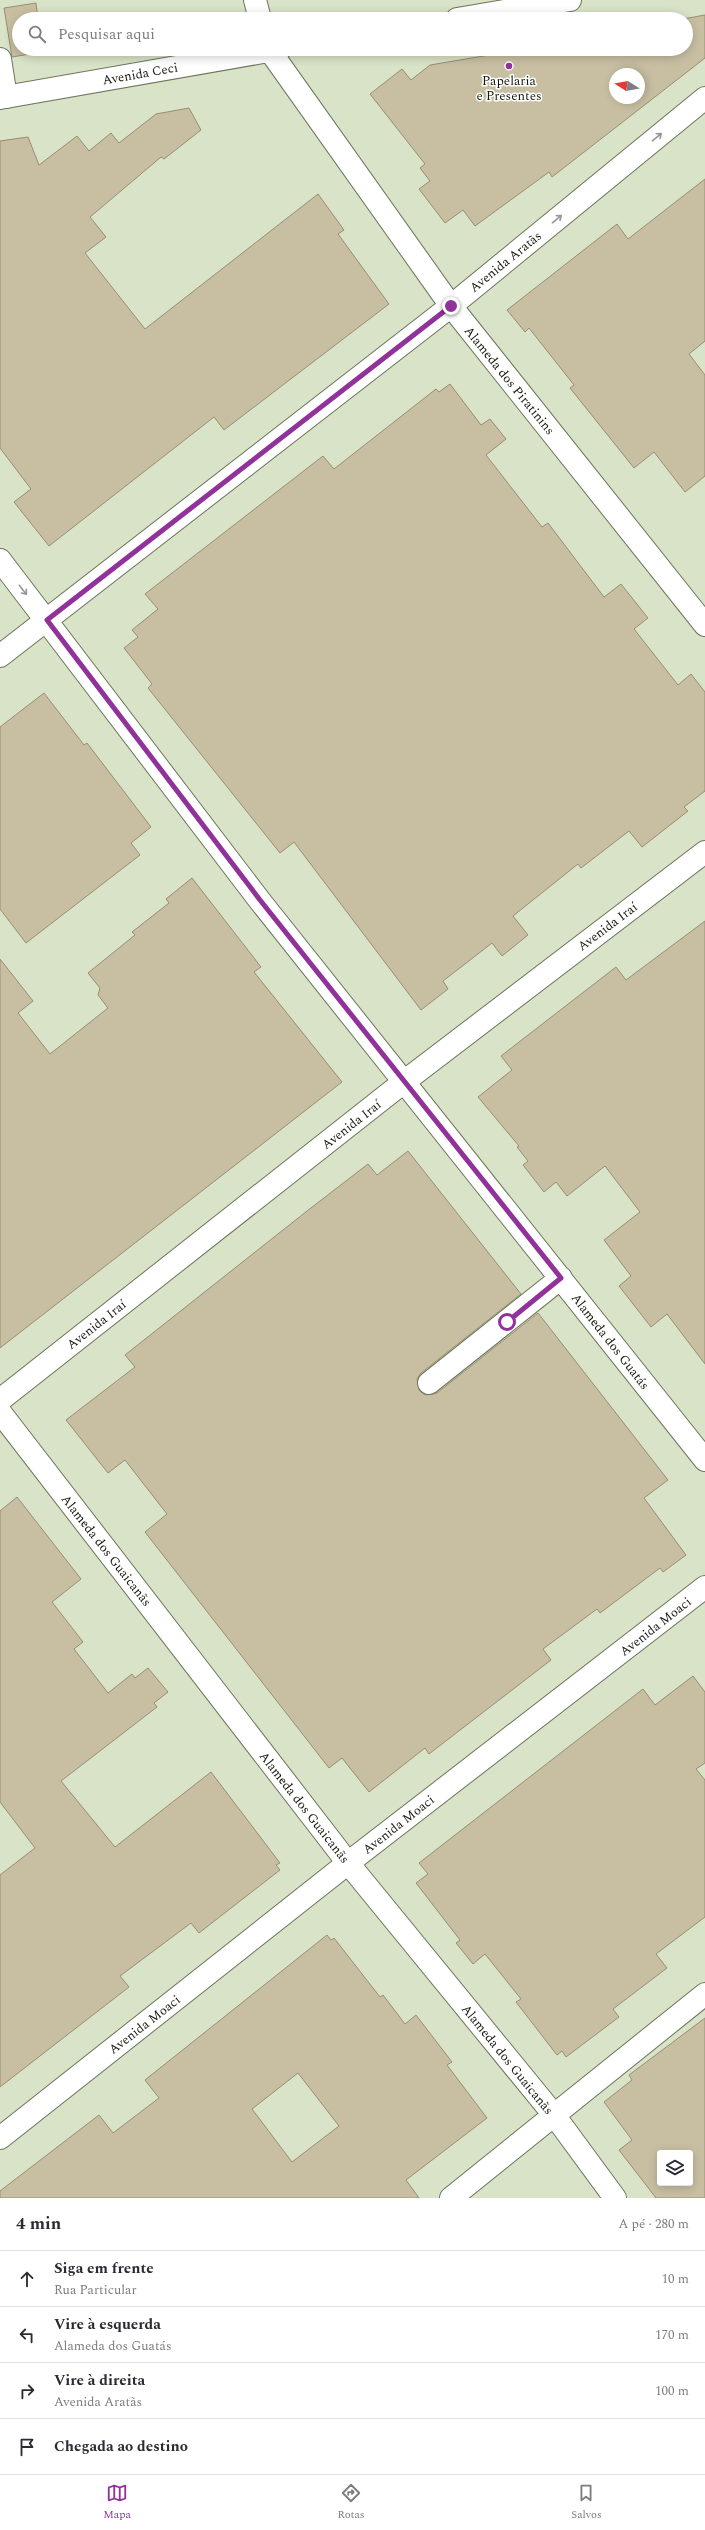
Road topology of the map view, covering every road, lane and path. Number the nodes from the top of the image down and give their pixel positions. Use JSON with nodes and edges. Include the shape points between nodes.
{"nodes":[{"id":1,"x":255,"y":0,"type":"edge"},
{"id":2,"x":570,"y":0,"type":"edge"},
{"id":3,"x":258,"y":12,"type":"edge"},
{"id":4,"x":499,"y":12,"type":"edge"},
{"id":5,"x":239,"y":56,"type":"edge"},
{"id":6,"x":277,"y":56,"type":"edge"},
{"id":7,"x":0,"y":59,"type":"edge"},
{"id":8,"x":3,"y":97,"type":"edge"},
{"id":9,"x":705,"y":98,"type":"edge"},
{"id":10,"x":451,"y":306,"type":"junction"},
{"id":11,"x":0,"y":560,"type":"edge"},
{"id":12,"x":47,"y":620,"type":"junction"},
{"id":13,"x":705,"y":625,"type":"edge"},
{"id":14,"x":0,"y":656,"type":"edge"},
{"id":15,"x":705,"y":852,"type":"edge"},
{"id":16,"x":405,"y":1081,"type":"junction"},
{"id":17,"x":561,"y":1278,"type":"junction"},
{"id":18,"x":429,"y":1383,"type":"dead end"},
{"id":19,"x":0,"y":1400,"type":"edge"},
{"id":20,"x":0,"y":1412,"type":"edge"},
{"id":21,"x":705,"y":1460,"type":"edge"},
{"id":22,"x":705,"y":1587,"type":"edge"},
{"id":23,"x":348,"y":1863,"type":"junction"},
{"id":24,"x":705,"y":1994,"type":"edge"},
{"id":25,"x":554,"y":2116,"type":"junction"},
{"id":26,"x":0,"y":2138,"type":"edge"},
{"id":27,"x":451,"y":2198,"type":"edge"},
{"id":28,"x":615,"y":2198,"type":"edge"}],
"edges":[{"from":1,"to":3,"type":"street"},
{"from":2,"to":4,"type":"street"},
{"from":5,"to":8,"type":"street","name":"Avenida Ceci"},
{"from":6,"to":10,"type":"street","name":"Alameda dos Piratinins"},
{"from":7,"to":8,"type":"street"},
{"from":10,"to":9,"type":"street","name":"Avenida Aratãs","one_way":true},
{"from":10,"to":12,"type":"street","name":"Avenida Aratãs"},
{"from":10,"to":13,"type":"street","name":"Alameda dos Piratinins"},
{"from":11,"to":12,"type":"street","name":"Alameda dos Guatás","one_way":true},
{"from":12,"to":14,"type":"street","name":"Avenida Aratãs"},
{"from":12,"to":16,"type":"street","name":"Alameda dos Guatás","via":[[260,900]]},
{"from":15,"to":16,"type":"street","name":"Avenida Iraí"},
{"from":16,"to":17,"type":"street","name":"Alameda dos Guatás"},
{"from":16,"to":19,"type":"street","name":"Avenida Iraí"},
{"from":17,"to":18,"type":"street"},
{"from":17,"to":21,"type":"street","name":"Alameda dos Guatás"},
{"from":20,"to":23,"type":"street","name":"Alameda dos Guaicanãs"},
{"from":22,"to":23,"type":"street","name":"Avenida Moaci"},
{"from":23,"to":25,"type":"street","name":"Alameda dos Guaicanãs"},
{"from":23,"to":26,"type":"street","name":"Avenida Moaci"},
{"from":24,"to":25,"type":"street"},
{"from":25,"to":27,"type":"street"},
{"from":25,"to":28,"type":"street","name":"Alameda dos Guaicanãs"}]}
